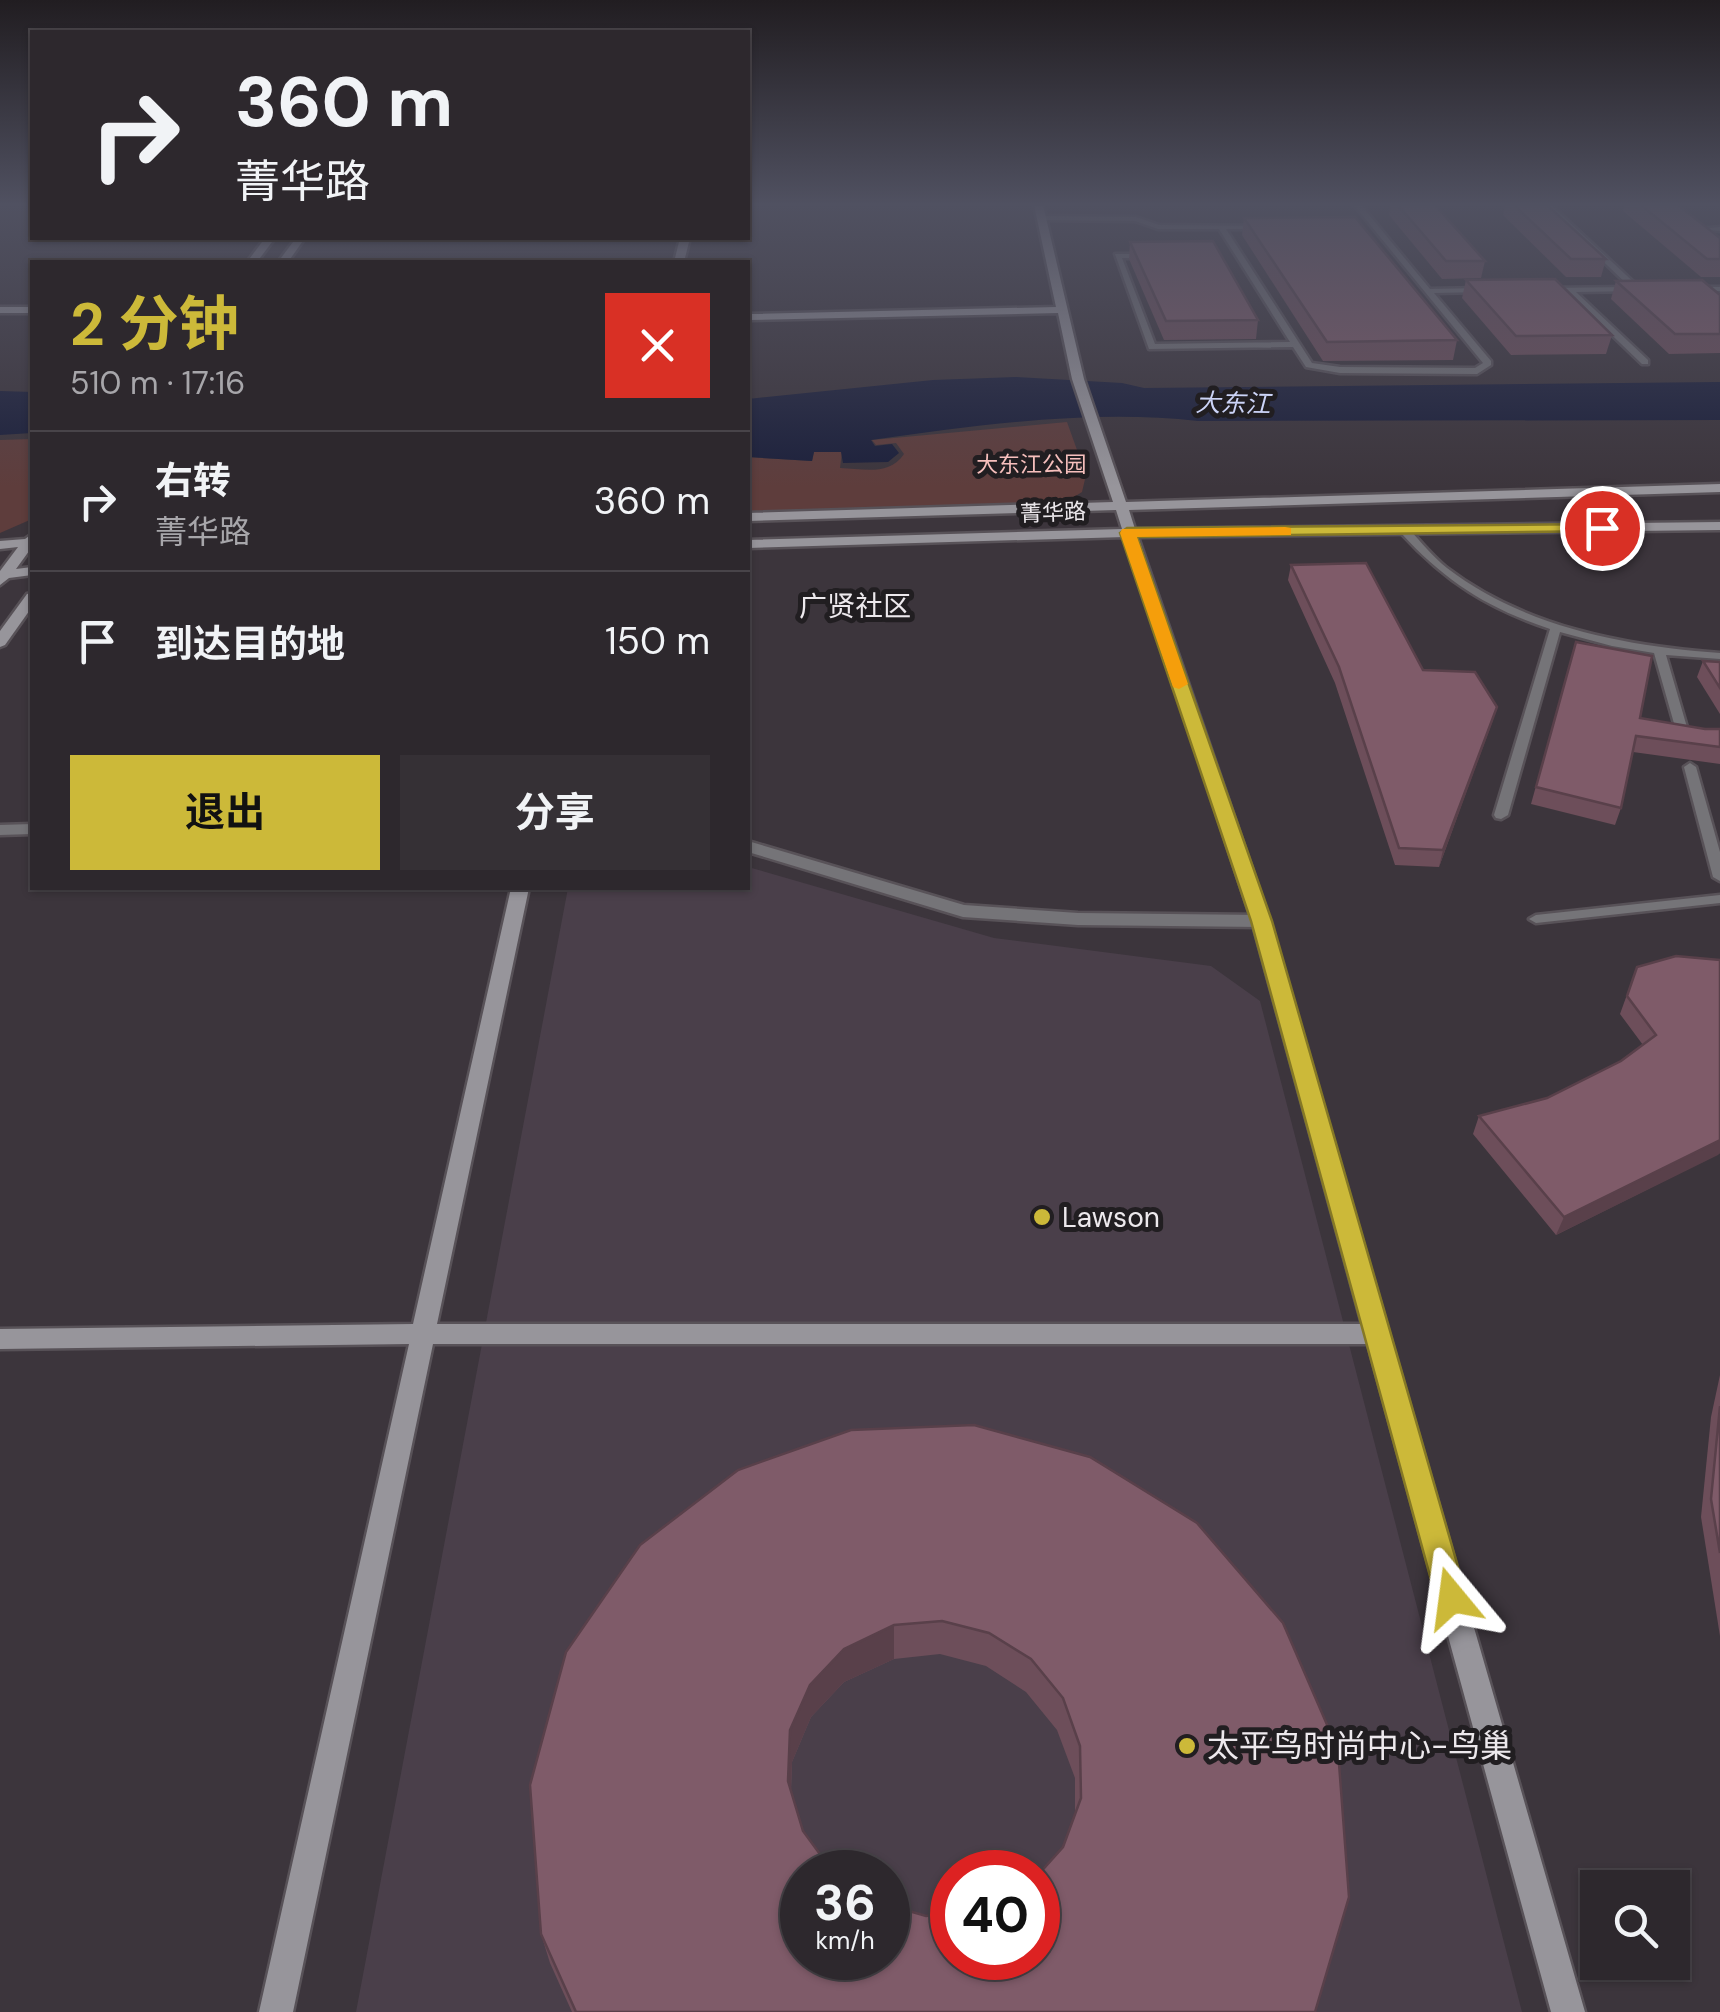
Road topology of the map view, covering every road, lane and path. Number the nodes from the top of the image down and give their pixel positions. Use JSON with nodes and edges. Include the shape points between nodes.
{"nodes":[{"id":1,"x":1060,"y":299,"type":"edge"},
{"id":2,"x":1134,"y":299,"type":"edge"},
{"id":3,"x":1266,"y":299,"type":"edge"},
{"id":4,"x":1436,"y":299,"type":"edge"},
{"id":5,"x":1579,"y":299,"type":"edge"},
{"id":6,"x":0,"y":310,"type":"edge"},
{"id":7,"x":30,"y":310,"type":"edge"},
{"id":8,"x":1063,"y":310,"type":"junction"},
{"id":9,"x":750,"y":316,"type":"edge"},
{"id":10,"x":1295,"y":344,"type":"junction"},
{"id":11,"x":1646,"y":362,"type":"dead end"},
{"id":12,"x":1720,"y":488,"type":"edge"},
{"id":13,"x":1123,"y":503,"type":"junction"},
{"id":14,"x":750,"y":517,"type":"edge"},
{"id":15,"x":1720,"y":526,"type":"edge"},
{"id":16,"x":1405,"y":531,"type":"junction"},
{"id":17,"x":1127,"y":533,"type":"junction"},
{"id":18,"x":30,"y":541,"type":"edge"},
{"id":19,"x":30,"y":543,"type":"edge"},
{"id":20,"x":750,"y":544,"type":"edge"},
{"id":21,"x":0,"y":545,"type":"edge"},
{"id":22,"x":30,"y":571,"type":"edge"},
{"id":23,"x":2,"y":577,"type":"edge"},
{"id":24,"x":30,"y":599,"type":"edge"},
{"id":25,"x":1556,"y":627,"type":"junction"},
{"id":26,"x":0,"y":642,"type":"edge"},
{"id":27,"x":1659,"y":651,"type":"junction"},
{"id":28,"x":1720,"y":656,"type":"edge"},
{"id":29,"x":1685,"y":742,"type":"edge"},
{"id":30,"x":1690,"y":767,"type":"dead end"},
{"id":31,"x":1500,"y":815,"type":"dead end"},
{"id":32,"x":0,"y":830,"type":"edge"},
{"id":33,"x":30,"y":830,"type":"edge"},
{"id":34,"x":750,"y":847,"type":"edge"},
{"id":35,"x":1720,"y":878,"type":"edge"},
{"id":36,"x":520,"y":890,"type":"edge"},
{"id":37,"x":1720,"y":899,"type":"edge"},
{"id":38,"x":1536,"y":919,"type":"dead end"},
{"id":39,"x":1262,"y":921,"type":"junction"},
{"id":40,"x":423,"y":1334,"type":"junction"},
{"id":41,"x":1378,"y":1334,"type":"junction"},
{"id":42,"x":0,"y":1339,"type":"edge"},
{"id":43,"x":276,"y":2012,"type":"edge"},
{"id":44,"x":1568,"y":2012,"type":"edge"}],
"edges":[{"from":1,"to":8,"type":"street"},
{"from":2,"to":10,"type":"lane","via":[[1152,347]]},
{"from":3,"to":10,"type":"lane"},
{"from":4,"to":10,"type":"lane","via":[[1488,363],[1476,372],[1340,370],[1309,364]]},
{"from":5,"to":11,"type":"lane"},
{"from":6,"to":7,"type":"street"},
{"from":8,"to":9,"type":"street"},
{"from":8,"to":13,"type":"street","via":[[1092,424]]},
{"from":12,"to":13,"type":"street"},
{"from":13,"to":14,"type":"street"},
{"from":13,"to":17,"type":"street"},
{"from":15,"to":16,"type":"street","name":"菁华路"},
{"from":16,"to":17,"type":"street","name":"菁华路"},
{"from":16,"to":25,"type":"lane","via":[[1444,571]]},
{"from":17,"to":20,"type":"street","name":"菁华路"},
{"from":17,"to":39,"type":"street"},
{"from":18,"to":21,"type":"street"},
{"from":19,"to":23,"type":"street"},
{"from":22,"to":23,"type":"street"},
{"from":24,"to":26,"type":"street"},
{"from":25,"to":27,"type":"lane"},
{"from":25,"to":31,"type":"lane"},
{"from":27,"to":28,"type":"lane"},
{"from":27,"to":29,"type":"lane"},
{"from":30,"to":35,"type":"lane"},
{"from":32,"to":33,"type":"street"},
{"from":34,"to":39,"type":"street","via":[[963,912]]},
{"from":36,"to":40,"type":"street"},
{"from":37,"to":38,"type":"lane"},
{"from":39,"to":41,"type":"street"},
{"from":40,"to":41,"type":"street"},
{"from":40,"to":42,"type":"street"},
{"from":40,"to":43,"type":"street"},
{"from":41,"to":44,"type":"street"}]}
